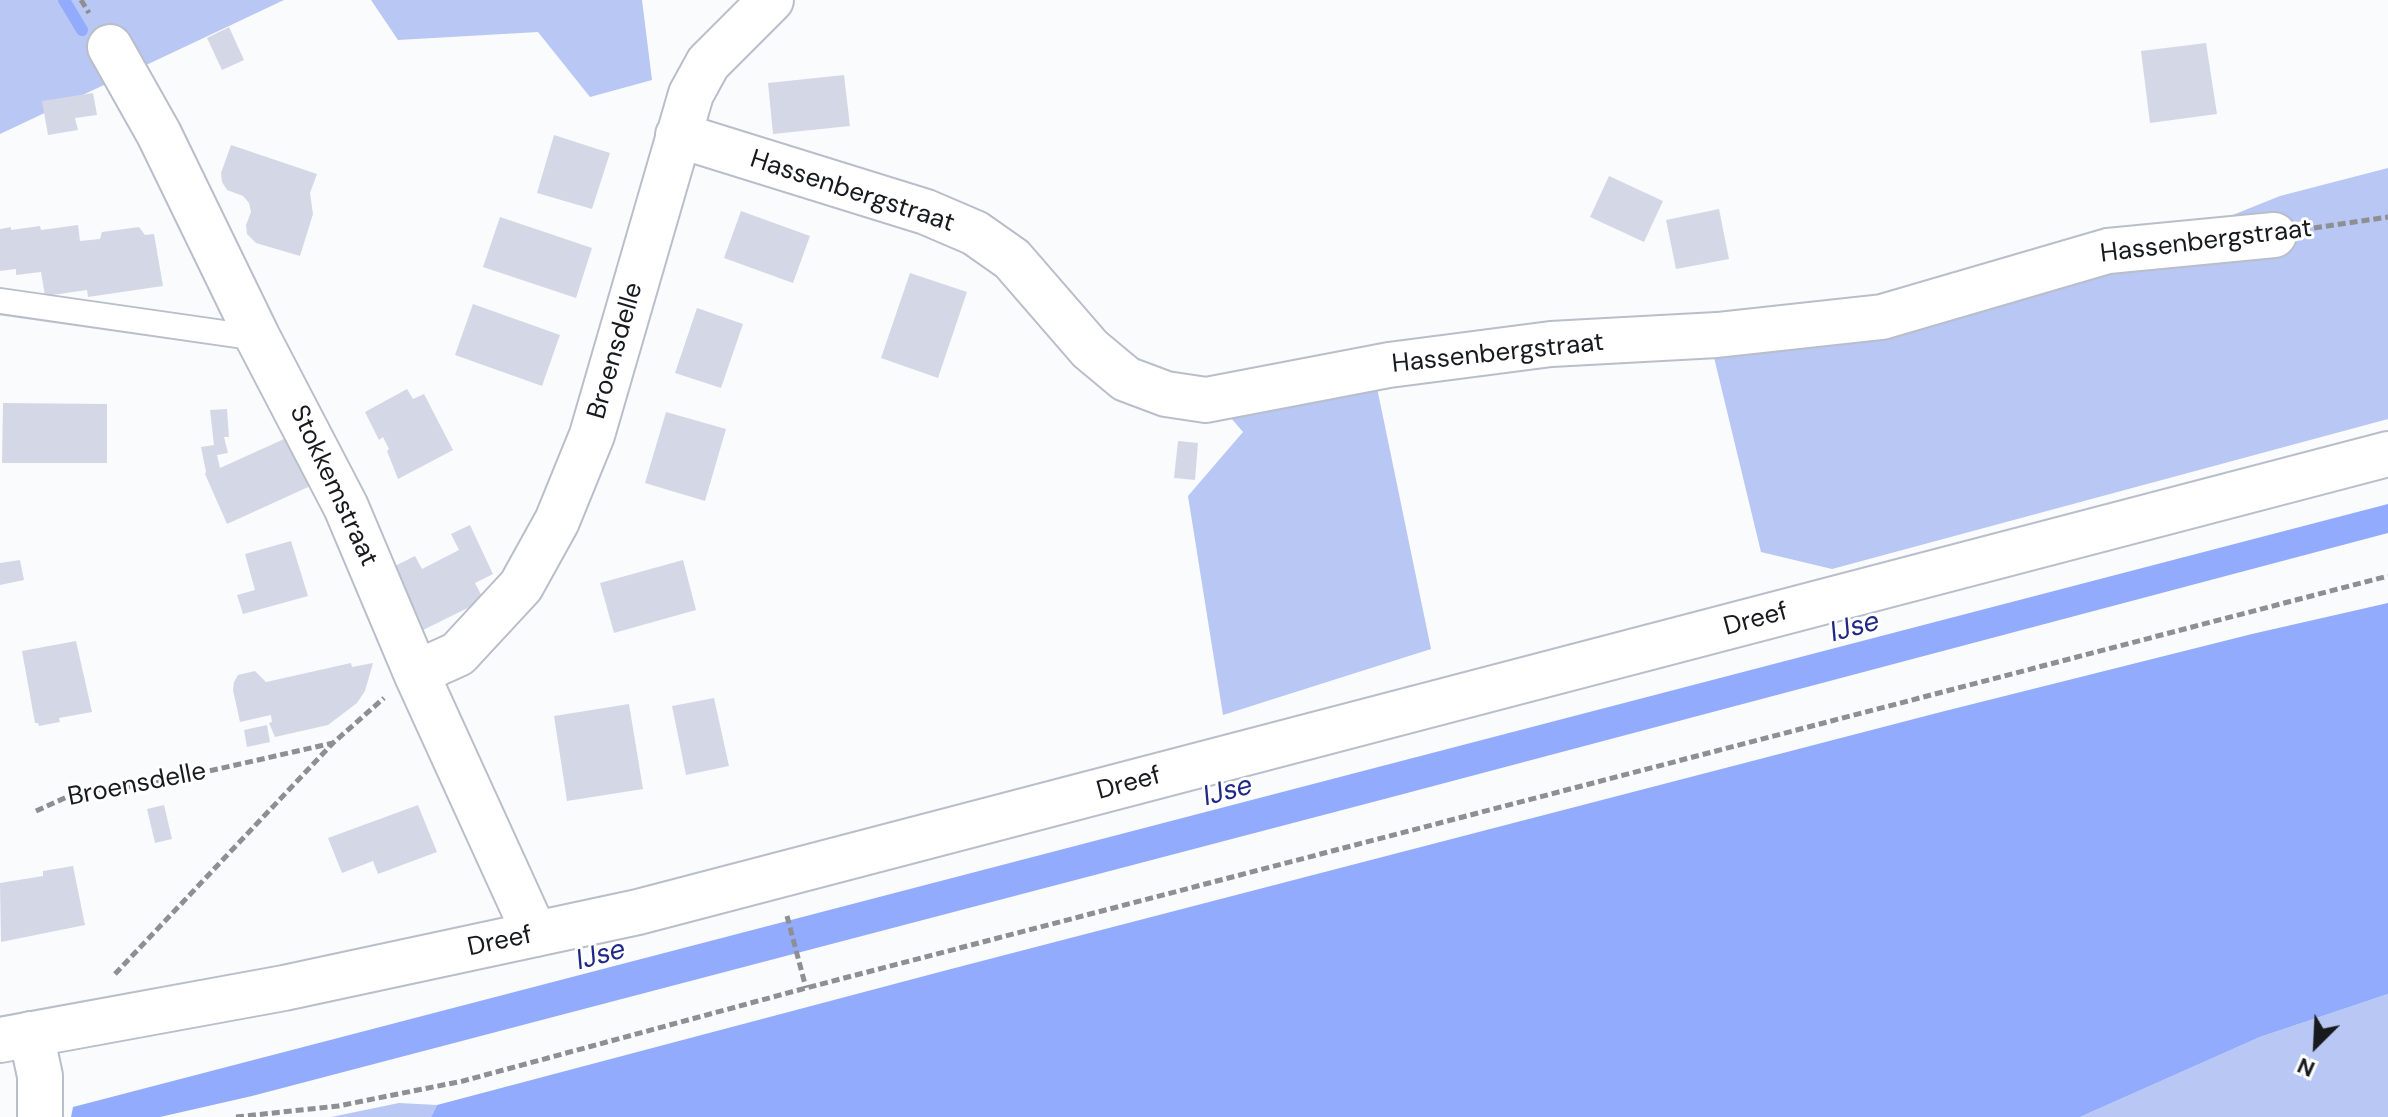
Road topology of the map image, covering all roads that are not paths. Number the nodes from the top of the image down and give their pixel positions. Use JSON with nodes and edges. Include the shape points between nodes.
{"nodes":[{"id":1,"x":771,"y":0,"type":"edge"},
{"id":2,"x":100,"y":30,"type":"road end"},
{"id":3,"x":678,"y":135,"type":"junction"},
{"id":4,"x":2274,"y":235,"type":"road end"},
{"id":5,"x":0,"y":301,"type":"edge"},
{"id":6,"x":258,"y":338,"type":"junction"},
{"id":7,"x":2388,"y":454,"type":"edge"},
{"id":8,"x":416,"y":673,"type":"junction"},
{"id":9,"x":535,"y":934,"type":"junction"},
{"id":10,"x":16,"y":1037,"type":"edge"},
{"id":11,"x":41,"y":1113,"type":"edge"}],
"edges":[{"from":1,"to":3,"type":"street","name":"Broensdelle","via":[[708,63]]},
{"from":2,"to":6,"type":"street","name":"Stokkemstraat","via":[[159,134]]},
{"from":3,"to":4,"type":"street","name":"Hassenbergstraat","via":[[926,212],[975,233],[1012,259],[1090,349],[1126,379],[1166,394],[1206,400],[1389,365],[1551,344],[1717,335],[1882,317],[2108,251]]},
{"from":3,"to":8,"type":"street","name":"Broensdelle","via":[[592,435],[557,521],[521,586],[458,654]]},
{"from":5,"to":6,"type":"lane"},
{"from":6,"to":8,"type":"street","name":"Stokkemstraat","via":[[346,507]]},
{"from":7,"to":9,"type":"street","name":"Dreef","via":[[684,900]]},
{"from":8,"to":9,"type":"street","name":"Stokkemstraat"},
{"from":9,"to":10,"type":"street","name":"Dreef","via":[[284,988]]},
{"from":10,"to":11,"type":"street","via":[[40,1076]]}]}
